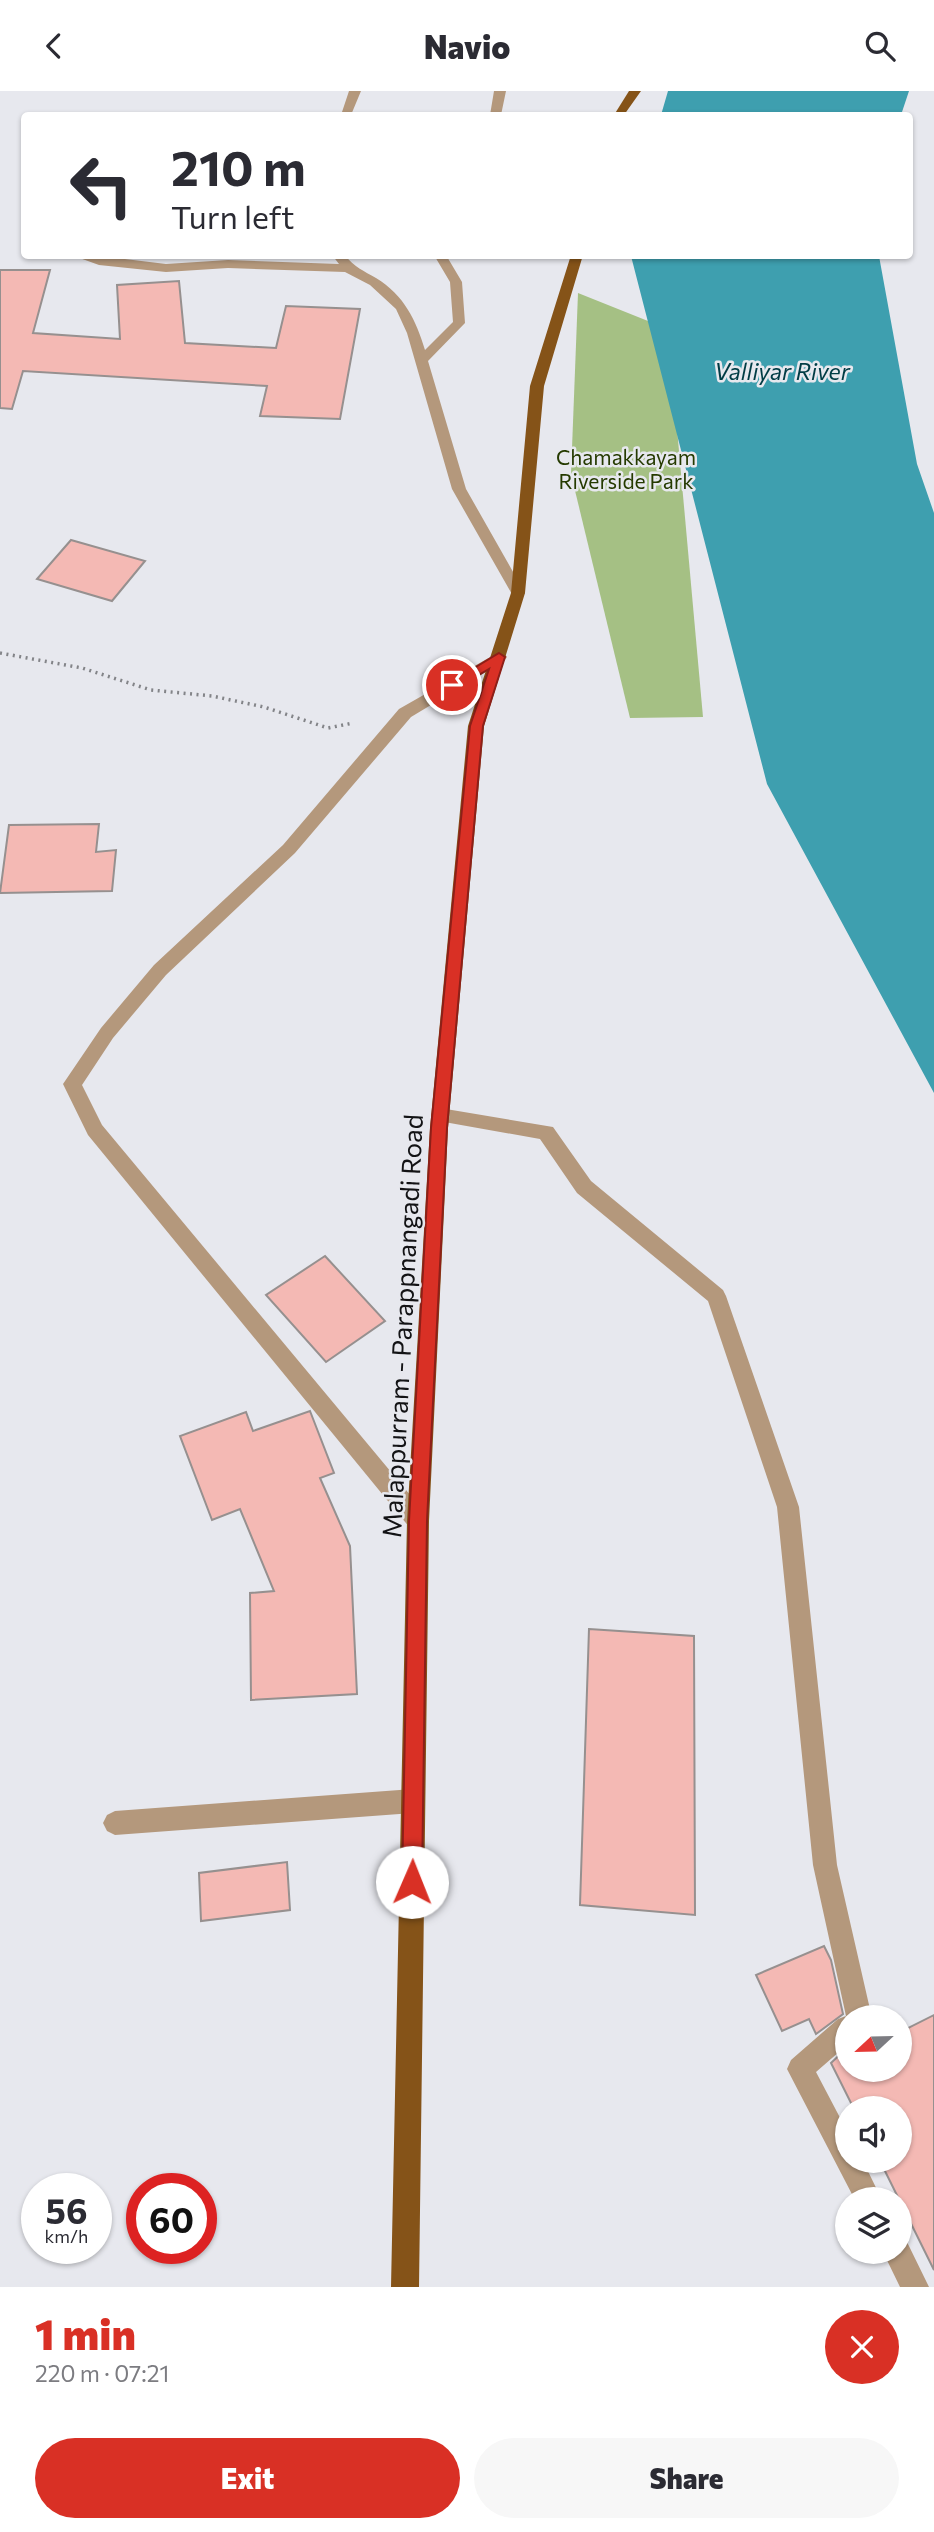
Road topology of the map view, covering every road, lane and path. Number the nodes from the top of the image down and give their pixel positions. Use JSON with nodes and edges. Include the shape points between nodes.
{"nodes":[{"id":1,"x":355,"y":91,"type":"edge"},
{"id":2,"x":500,"y":91,"type":"edge"},
{"id":3,"x":635,"y":91,"type":"edge"},
{"id":4,"x":347,"y":112,"type":"edge"},
{"id":5,"x":496,"y":112,"type":"edge"},
{"id":6,"x":621,"y":112,"type":"edge"},
{"id":7,"x":91,"y":259,"type":"edge"},
{"id":8,"x":341,"y":259,"type":"edge"},
{"id":9,"x":442,"y":259,"type":"edge"},
{"id":10,"x":576,"y":259,"type":"edge"},
{"id":11,"x":348,"y":268,"type":"junction"},
{"id":12,"x":421,"y":361,"type":"junction"},
{"id":13,"x":518,"y":593,"type":"junction"},
{"id":14,"x":0,"y":653,"type":"edge"},
{"id":15,"x":499,"y":657,"type":"junction"},
{"id":16,"x":405,"y":713,"type":"junction"},
{"id":17,"x":440,"y":1115,"type":"junction"},
{"id":18,"x":418,"y":1521,"type":"junction"},
{"id":19,"x":413,"y":1801,"type":"junction"},
{"id":20,"x":115,"y":1823,"type":"dead end"},
{"id":21,"x":856,"y":2005,"type":"edge"},
{"id":22,"x":835,"y":2038,"type":"edge"},
{"id":23,"x":835,"y":2135,"type":"edge"},
{"id":24,"x":903,"y":2264,"type":"edge"},
{"id":25,"x":405,"y":2287,"type":"edge"},
{"id":26,"x":915,"y":2287,"type":"edge"}],
"edges":[{"from":1,"to":4,"type":"street"},
{"from":2,"to":5,"type":"street"},
{"from":3,"to":6,"type":"main road"},
{"from":7,"to":11,"type":"street","via":[[166,268],[228,264]]},
{"from":8,"to":11,"type":"street"},
{"from":9,"to":12,"type":"street","via":[[456,282],[459,323]]},
{"from":10,"to":13,"type":"main road","name":"Malappurram - Parappnangadi Road","via":[[537,386]]},
{"from":11,"to":12,"type":"street","via":[[374,282],[402,307]]},
{"from":12,"to":13,"type":"street","via":[[460,489]]},
{"from":13,"to":15,"type":"main road","name":"Malappurram - Parappnangadi Road"},
{"from":14,"to":16,"type":"path","via":[[82,667],[152,690],[212,696],[328,728]]},
{"from":15,"to":16,"type":"street"},
{"from":15,"to":17,"type":"main road","name":"Malappurram - Parappnangadi Road","via":[[476,726]]},
{"from":16,"to":18,"type":"street","via":[[289,849],[160,970],[72,1084],[95,1131]]},
{"from":17,"to":18,"type":"main road","name":"Malappurram - Parappnangadi Road"},
{"from":17,"to":21,"type":"street","via":[[547,1132],[584,1187],[716,1296],[788,1507],[825,1865]]},
{"from":18,"to":19,"type":"main road","name":"Malappurram - Parappnangadi Road"},
{"from":19,"to":20,"type":"street"},
{"from":19,"to":25,"type":"main road","name":"Malappurram - Parappnangadi Road"},
{"from":22,"to":23,"type":"street","via":[[800,2069]]},
{"from":24,"to":26,"type":"street"}]}
